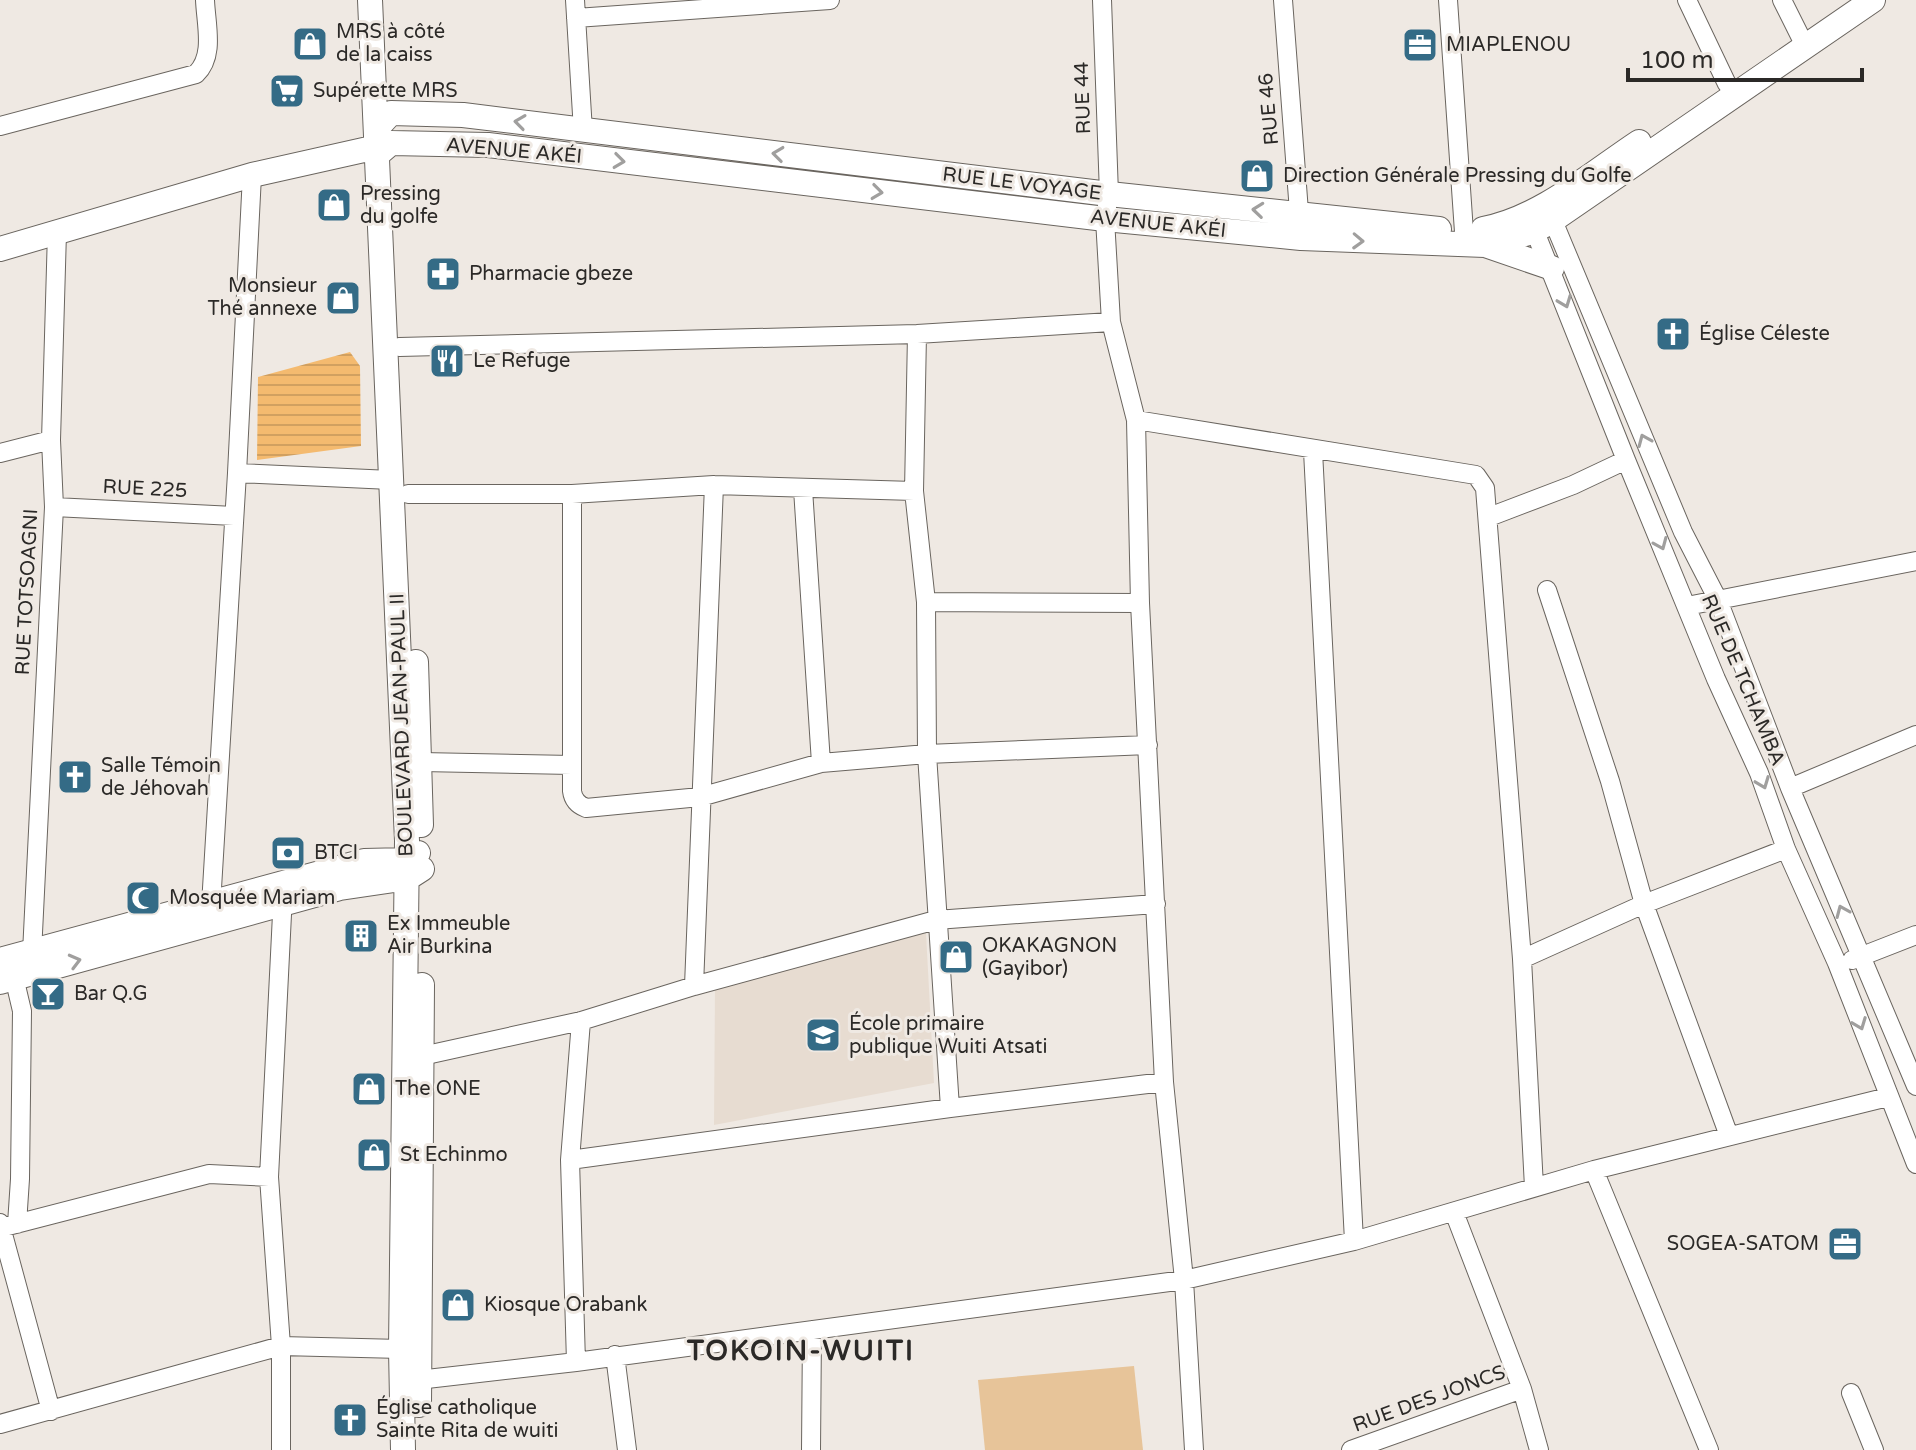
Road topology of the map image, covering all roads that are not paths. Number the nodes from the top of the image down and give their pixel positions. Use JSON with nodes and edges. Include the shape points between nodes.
{"nodes":[{"id":1,"x":205,"y":0,"type":"edge"},
{"id":2,"x":370,"y":0,"type":"edge"},
{"id":3,"x":384,"y":0,"type":"edge"},
{"id":4,"x":830,"y":0,"type":"edge"},
{"id":5,"x":1102,"y":0,"type":"edge"},
{"id":6,"x":1283,"y":0,"type":"edge"},
{"id":7,"x":1448,"y":0,"type":"edge"},
{"id":8,"x":1687,"y":0,"type":"edge"},
{"id":9,"x":1782,"y":0,"type":"edge"},
{"id":10,"x":1846,"y":0,"type":"edge"},
{"id":11,"x":1873,"y":0,"type":"edge"},
{"id":12,"x":575,"y":9,"type":"edge"},
{"id":13,"x":1802,"y":41,"type":"junction"},
{"id":14,"x":1727,"y":84,"type":"junction"},
{"id":15,"x":0,"y":126,"type":"edge"},
{"id":16,"x":583,"y":131,"type":"junction"},
{"id":17,"x":383,"y":137,"type":"junction"},
{"id":18,"x":252,"y":175,"type":"junction"},
{"id":19,"x":1109,"y":194,"type":"junction"},
{"id":20,"x":1540,"y":217,"type":"junction"},
{"id":21,"x":1105,"y":219,"type":"junction"},
{"id":22,"x":1300,"y":227,"type":"junction"},
{"id":23,"x":57,"y":232,"type":"junction"},
{"id":24,"x":1470,"y":240,"type":"junction"},
{"id":25,"x":0,"y":249,"type":"edge"},
{"id":26,"x":1552,"y":268,"type":"junction"},
{"id":27,"x":1111,"y":322,"type":"junction"},
{"id":28,"x":917,"y":334,"type":"junction"},
{"id":29,"x":399,"y":347,"type":"junction"},
{"id":30,"x":1136,"y":420,"type":"junction"},
{"id":31,"x":51,"y":440,"type":"junction"},
{"id":32,"x":1313,"y":451,"type":"junction"},
{"id":33,"x":0,"y":453,"type":"edge"},
{"id":34,"x":1626,"y":460,"type":"junction"},
{"id":35,"x":237,"y":473,"type":"junction"},
{"id":36,"x":714,"y":485,"type":"junction"},
{"id":37,"x":400,"y":487,"type":"junction"},
{"id":38,"x":803,"y":489,"type":"junction"},
{"id":39,"x":914,"y":491,"type":"junction"},
{"id":40,"x":572,"y":494,"type":"junction"},
{"id":41,"x":54,"y":507,"type":"junction"},
{"id":42,"x":234,"y":516,"type":"junction"},
{"id":43,"x":1489,"y":517,"type":"junction"},
{"id":44,"x":1916,"y":561,"type":"edge"},
{"id":45,"x":1547,"y":590,"type":"dead end"},
{"id":46,"x":1718,"y":600,"type":"junction"},
{"id":47,"x":926,"y":602,"type":"junction"},
{"id":48,"x":1140,"y":603,"type":"junction"},
{"id":49,"x":1687,"y":606,"type":"junction"},
{"id":50,"x":1916,"y":735,"type":"edge"},
{"id":51,"x":1148,"y":745,"type":"junction"},
{"id":52,"x":927,"y":754,"type":"junction"},
{"id":53,"x":421,"y":762,"type":"junction"},
{"id":54,"x":821,"y":763,"type":"junction"},
{"id":55,"x":572,"y":765,"type":"junction"},
{"id":56,"x":1790,"y":788,"type":"junction"},
{"id":57,"x":700,"y":797,"type":"junction"},
{"id":58,"x":1786,"y":849,"type":"junction"},
{"id":59,"x":412,"y":866,"type":"junction"},
{"id":60,"x":363,"y":872,"type":"junction"},
{"id":61,"x":283,"y":894,"type":"junction"},
{"id":62,"x":1156,"y":904,"type":"junction"},
{"id":63,"x":1644,"y":904,"type":"junction"},
{"id":64,"x":211,"y":905,"type":"junction"},
{"id":65,"x":936,"y":920,"type":"junction"},
{"id":66,"x":1916,"y":935,"type":"edge"},
{"id":67,"x":32,"y":953,"type":"junction"},
{"id":68,"x":1862,"y":958,"type":"junction"},
{"id":69,"x":1522,"y":959,"type":"junction"},
{"id":70,"x":1837,"y":963,"type":"junction"},
{"id":71,"x":5,"y":973,"type":"edge"},
{"id":72,"x":694,"y":986,"type":"junction"},
{"id":73,"x":581,"y":1021,"type":"junction"},
{"id":74,"x":422,"y":1056,"type":"junction"},
{"id":75,"x":1164,"y":1082,"type":"junction"},
{"id":76,"x":1916,"y":1086,"type":"edge"},
{"id":77,"x":1888,"y":1097,"type":"junction"},
{"id":78,"x":950,"y":1108,"type":"junction"},
{"id":79,"x":1729,"y":1136,"type":"junction"},
{"id":80,"x":570,"y":1160,"type":"junction"},
{"id":81,"x":1916,"y":1164,"type":"edge"},
{"id":82,"x":1594,"y":1170,"type":"junction"},
{"id":83,"x":269,"y":1177,"type":"junction"},
{"id":84,"x":1534,"y":1187,"type":"junction"},
{"id":85,"x":1454,"y":1212,"type":"junction"},
{"id":86,"x":4,"y":1225,"type":"edge"},
{"id":87,"x":1354,"y":1241,"type":"junction"},
{"id":88,"x":1184,"y":1280,"type":"junction"},
{"id":89,"x":812,"y":1330,"type":"junction"},
{"id":90,"x":281,"y":1346,"type":"junction"},
{"id":91,"x":401,"y":1349,"type":"junction"},
{"id":92,"x":615,"y":1355,"type":"junction"},
{"id":93,"x":576,"y":1362,"type":"junction"},
{"id":94,"x":418,"y":1380,"type":"junction"},
{"id":95,"x":1522,"y":1389,"type":"junction"},
{"id":96,"x":1851,"y":1393,"type":"dead end"},
{"id":97,"x":51,"y":1411,"type":"junction"},
{"id":98,"x":0,"y":1424,"type":"edge"},
{"id":99,"x":281,"y":1450,"type":"edge"},
{"id":100,"x":403,"y":1450,"type":"edge"},
{"id":101,"x":419,"y":1450,"type":"edge"},
{"id":102,"x":627,"y":1450,"type":"edge"},
{"id":103,"x":811,"y":1450,"type":"edge"},
{"id":104,"x":1194,"y":1450,"type":"edge"},
{"id":105,"x":1351,"y":1450,"type":"edge"},
{"id":106,"x":1539,"y":1450,"type":"edge"},
{"id":107,"x":1709,"y":1450,"type":"edge"},
{"id":108,"x":1874,"y":1450,"type":"edge"}],
"edges":[{"from":1,"to":15,"type":"street","via":[[208,54],[196,74]]},
{"from":2,"to":17,"type":"main road","name":"BOULEVARD JEAN-PAUL II"},
{"from":3,"to":17,"type":"main road","name":"BOULEVARD JEAN-PAUL II"},
{"from":4,"to":12,"type":"street"},
{"from":5,"to":19,"type":"street","name":"RUE 44"},
{"from":6,"to":22,"type":"street","name":"RUE 46"},
{"from":7,"to":24,"type":"street"},
{"from":8,"to":14,"type":"street"},
{"from":9,"to":13,"type":"street"},
{"from":10,"to":13,"type":"main road","name":"RUE LE VOYAGE"},
{"from":11,"to":13,"type":"main road"},
{"from":12,"to":16,"type":"street"},
{"from":13,"to":14,"type":"main road","name":"RUE LE VOYAGE"},
{"from":13,"to":20,"type":"main road"},
{"from":14,"to":20,"type":"main road","name":"RUE LE VOYAGE"},
{"from":16,"to":17,"type":"main road","name":"RUE LE VOYAGE","one_way":true,"via":[[463,115]]},
{"from":19,"to":16,"type":"main road","name":"RUE LE VOYAGE","one_way":true},
{"from":17,"to":18,"type":"main road","name":"AVENUE AKÉI"},
{"from":17,"to":21,"type":"main road","name":"AVENUE AKÉI","one_way":true},
{"from":17,"to":29,"type":"main road","name":"BOULEVARD JEAN-PAUL II"},
{"from":17,"to":37,"type":"main road","name":"BOULEVARD JEAN-PAUL II"},
{"from":18,"to":23,"type":"main road","name":"AVENUE AKÉI"},
{"from":18,"to":35,"type":"street"},
{"from":19,"to":21,"type":"street","name":"RUE 44"},
{"from":22,"to":19,"type":"main road","name":"RUE LE VOYAGE","one_way":true},
{"from":20,"to":24,"type":"main road","name":"RUE LE VOYAGE","via":[[1508,223]]},
{"from":20,"to":26,"type":"street","name":"RUE DE TCHAMBA"},
{"from":46,"to":20,"type":"street","name":"RUE DE TCHAMBA","one_way":true},
{"from":21,"to":22,"type":"main road","name":"AVENUE AKÉI"},
{"from":21,"to":27,"type":"street","name":"RUE 44"},
{"from":22,"to":24,"type":"main road","name":"RUE LE VOYAGE"},
{"from":23,"to":25,"type":"main road","name":"AVENUE AKÉI"},
{"from":23,"to":31,"type":"street","name":"RUE TOTSOAGNI"},
{"from":24,"to":26,"type":"main road"},
{"from":26,"to":34,"type":"street","name":"RUE DE TCHAMBA","one_way":true},
{"from":27,"to":28,"type":"street"},
{"from":27,"to":30,"type":"street","name":"RUE 44"},
{"from":28,"to":29,"type":"street"},
{"from":28,"to":39,"type":"street"},
{"from":29,"to":37,"type":"main road","name":"BOULEVARD JEAN-PAUL II"},
{"from":30,"to":32,"type":"street"},
{"from":30,"to":48,"type":"street","name":"RUE 44"},
{"from":31,"to":33,"type":"street"},
{"from":31,"to":41,"type":"street","name":"RUE TOTSOAGNI"},
{"from":32,"to":43,"type":"street","via":[[1476,475],[1485,488]]},
{"from":32,"to":87,"type":"street"},
{"from":34,"to":43,"type":"street"},
{"from":34,"to":49,"type":"street","name":"RUE DE TCHAMBA","one_way":true},
{"from":35,"to":37,"type":"street"},
{"from":35,"to":42,"type":"street"},
{"from":36,"to":38,"type":"street"},
{"from":36,"to":40,"type":"street"},
{"from":36,"to":57,"type":"street"},
{"from":37,"to":40,"type":"street"},
{"from":37,"to":53,"type":"main road","name":"BOULEVARD JEAN-PAUL II"},
{"from":37,"to":59,"type":"main road","name":"BOULEVARD JEAN-PAUL II"},
{"from":38,"to":39,"type":"street"},
{"from":38,"to":54,"type":"street"},
{"from":39,"to":47,"type":"street"},
{"from":40,"to":55,"type":"street"},
{"from":41,"to":42,"type":"street","name":"RUE 225"},
{"from":41,"to":67,"type":"street","name":"RUE TOTSOAGNI"},
{"from":42,"to":64,"type":"street"},
{"from":43,"to":69,"type":"street"},
{"from":44,"to":46,"type":"street"},
{"from":45,"to":63,"type":"street"},
{"from":46,"to":49,"type":"street"},
{"from":46,"to":56,"type":"street","name":"RUE DE TCHAMBA"},
{"from":47,"to":48,"type":"street"},
{"from":47,"to":52,"type":"street"},
{"from":48,"to":51,"type":"street","name":"RUE 44"},
{"from":49,"to":58,"type":"street","name":"RUE DE TCHAMBA","one_way":true},
{"from":50,"to":56,"type":"street"},
{"from":51,"to":52,"type":"street"},
{"from":51,"to":62,"type":"street","name":"RUE 44"},
{"from":52,"to":54,"type":"street"},
{"from":52,"to":65,"type":"street"},
{"from":53,"to":55,"type":"street"},
{"from":53,"to":59,"type":"main road","name":"BOULEVARD JEAN-PAUL II"},
{"from":54,"to":57,"type":"street"},
{"from":55,"to":57,"type":"street","via":[[573,797],[586,808]]},
{"from":68,"to":56,"type":"street","name":"RUE DE TCHAMBA","one_way":true},
{"from":57,"to":72,"type":"street"},
{"from":58,"to":63,"type":"street"},
{"from":58,"to":70,"type":"street","name":"RUE DE TCHAMBA"},
{"from":59,"to":60,"type":"main road"},
{"from":59,"to":60,"type":"main road"},
{"from":59,"to":74,"type":"main road","name":"BOULEVARD JEAN-PAUL II"},
{"from":59,"to":91,"type":"main road","name":"BOULEVARD JEAN-PAUL II"},
{"from":60,"to":61,"type":"main road"},
{"from":61,"to":64,"type":"main road"},
{"from":71,"to":61,"type":"main road","one_way":true},
{"from":61,"to":83,"type":"street"},
{"from":62,"to":65,"type":"street"},
{"from":62,"to":75,"type":"street","name":"RUE 44"},
{"from":63,"to":69,"type":"street"},
{"from":63,"to":79,"type":"street"},
{"from":64,"to":67,"type":"main road"},
{"from":65,"to":72,"type":"street"},
{"from":65,"to":78,"type":"street"},
{"from":66,"to":68,"type":"street"},
{"from":67,"to":71,"type":"main road"},
{"from":68,"to":70,"type":"street"},
{"from":68,"to":76,"type":"street","name":"RUE DE TCHAMBA"},
{"from":69,"to":84,"type":"street"},
{"from":70,"to":77,"type":"street","name":"RUE DE TCHAMBA","one_way":true},
{"from":71,"to":86,"type":"street","via":[[22,1011],[20,1179]]},
{"from":72,"to":73,"type":"street"},
{"from":73,"to":74,"type":"street"},
{"from":73,"to":80,"type":"street"},
{"from":74,"to":94,"type":"main road","name":"BOULEVARD JEAN-PAUL II"},
{"from":75,"to":78,"type":"street"},
{"from":75,"to":88,"type":"street","name":"RUE 44"},
{"from":77,"to":79,"type":"street"},
{"from":77,"to":81,"type":"street","name":"RUE DE TCHAMBA"},
{"from":78,"to":80,"type":"street"},
{"from":79,"to":82,"type":"street"},
{"from":80,"to":93,"type":"street"},
{"from":82,"to":84,"type":"street"},
{"from":82,"to":107,"type":"street"},
{"from":83,"to":86,"type":"street","via":[[209,1174]]},
{"from":83,"to":90,"type":"street"},
{"from":84,"to":85,"type":"street"},
{"from":85,"to":87,"type":"street"},
{"from":85,"to":95,"type":"street"},
{"from":86,"to":97,"type":"street"},
{"from":87,"to":88,"type":"street"},
{"from":88,"to":89,"type":"street"},
{"from":88,"to":104,"type":"street","name":"RUE 44"},
{"from":89,"to":92,"type":"street"},
{"from":89,"to":103,"type":"street"},
{"from":90,"to":91,"type":"street"},
{"from":90,"to":97,"type":"street"},
{"from":90,"to":99,"type":"street"},
{"from":91,"to":100,"type":"main road","name":"BOULEVARD JEAN-PAUL II"},
{"from":92,"to":93,"type":"street"},
{"from":92,"to":102,"type":"street"},
{"from":93,"to":94,"type":"street"},
{"from":94,"to":101,"type":"main road","name":"BOULEVARD JEAN-PAUL II"},
{"from":95,"to":105,"type":"street","name":"RUE DES JONCS"},
{"from":95,"to":106,"type":"street"},
{"from":96,"to":108,"type":"street"},
{"from":97,"to":98,"type":"street"}]}
